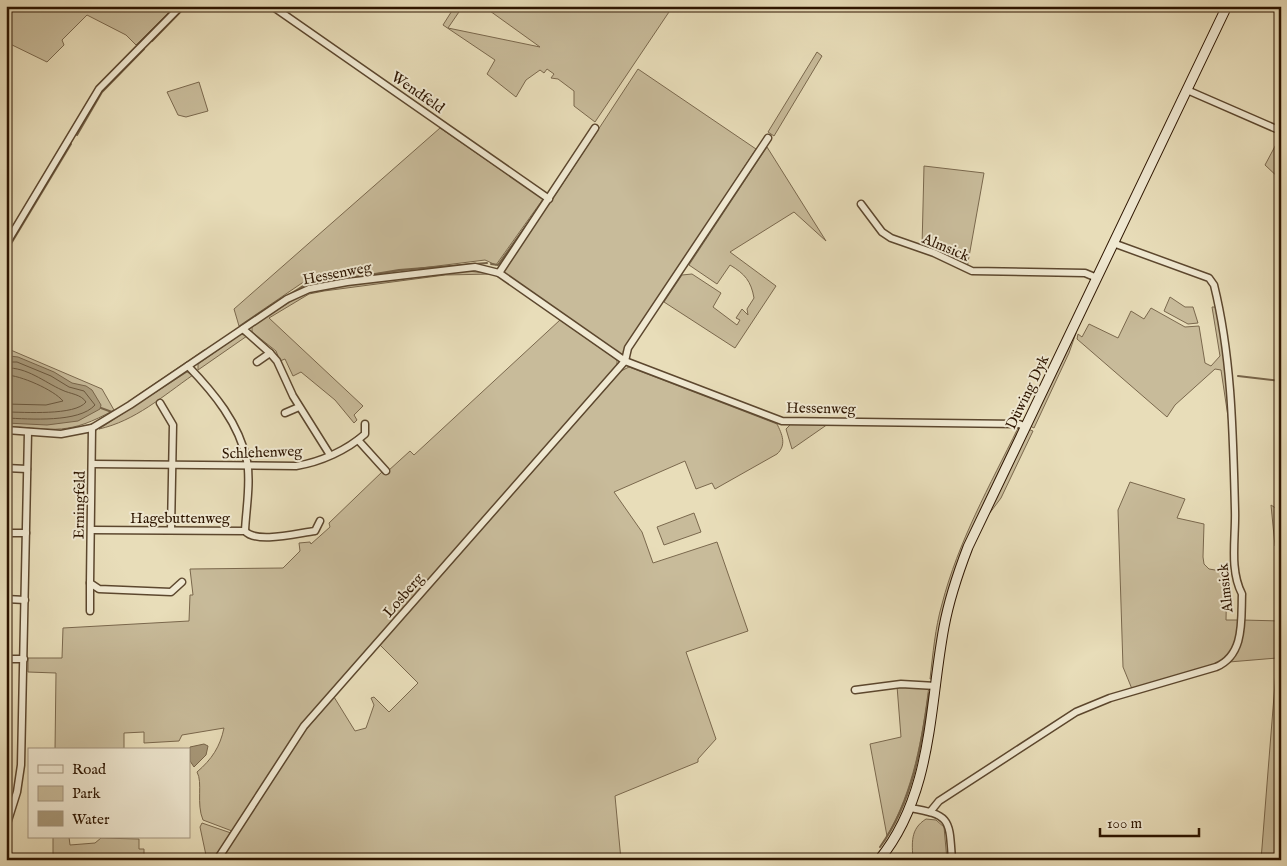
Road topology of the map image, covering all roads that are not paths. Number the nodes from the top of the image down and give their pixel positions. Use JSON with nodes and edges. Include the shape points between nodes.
{"nodes":[{"id":1,"x":181,"y":6,"type":"edge"},
{"id":2,"x":272,"y":6,"type":"edge"},
{"id":3,"x":1227,"y":6,"type":"edge"},
{"id":4,"x":1187,"y":90,"type":"junction"},
{"id":5,"x":595,"y":128,"type":"dead end"},
{"id":6,"x":1281,"y":131,"type":"edge"},
{"id":7,"x":768,"y":138,"type":"dead end"},
{"id":8,"x":549,"y":199,"type":"junction"},
{"id":9,"x":861,"y":204,"type":"dead end"},
{"id":10,"x":1113,"y":243,"type":"junction"},
{"id":11,"x":6,"y":244,"type":"edge"},
{"id":12,"x":499,"y":273,"type":"junction"},
{"id":13,"x":1097,"y":278,"type":"junction"},
{"id":14,"x":243,"y":329,"type":"junction"},
{"id":15,"x":270,"y":352,"type":"junction"},
{"id":16,"x":625,"y":361,"type":"junction"},
{"id":17,"x":257,"y":362,"type":"dead end"},
{"id":18,"x":188,"y":366,"type":"junction"},
{"id":19,"x":160,"y":403,"type":"dead end"},
{"id":20,"x":299,"y":407,"type":"junction"},
{"id":21,"x":285,"y":413,"type":"dead end"},
{"id":22,"x":365,"y":424,"type":"dead end"},
{"id":23,"x":1026,"y":427,"type":"junction"},
{"id":24,"x":92,"y":428,"type":"junction"},
{"id":25,"x":6,"y":430,"type":"edge"},
{"id":26,"x":28,"y":432,"type":"junction"},
{"id":27,"x":358,"y":440,"type":"junction"},
{"id":28,"x":330,"y":455,"type":"junction"},
{"id":29,"x":93,"y":464,"type":"junction"},
{"id":30,"x":172,"y":465,"type":"junction"},
{"id":31,"x":247,"y":467,"type":"junction"},
{"id":32,"x":6,"y":468,"type":"edge"},
{"id":33,"x":27,"y":469,"type":"junction"},
{"id":34,"x":386,"y":471,"type":"dead end"},
{"id":35,"x":320,"y":521,"type":"dead end"},
{"id":36,"x":92,"y":530,"type":"junction"},
{"id":37,"x":171,"y":530,"type":"junction"},
{"id":38,"x":245,"y":531,"type":"junction"},
{"id":39,"x":6,"y":533,"type":"edge"},
{"id":40,"x":26,"y":534,"type":"junction"},
{"id":41,"x":182,"y":582,"type":"dead end"},
{"id":42,"x":92,"y":585,"type":"junction"},
{"id":43,"x":6,"y":599,"type":"edge"},
{"id":44,"x":25,"y":600,"type":"junction"},
{"id":45,"x":90,"y":611,"type":"dead end"},
{"id":46,"x":6,"y":658,"type":"edge"},
{"id":47,"x":24,"y":659,"type":"junction"},
{"id":48,"x":936,"y":686,"type":"junction"},
{"id":49,"x":856,"y":690,"type":"dead end"},
{"id":50,"x":910,"y":808,"type":"junction"},
{"id":51,"x":930,"y":812,"type":"junction"},
{"id":52,"x":6,"y":827,"type":"edge"},
{"id":53,"x":217,"y":860,"type":"edge"},
{"id":54,"x":879,"y":860,"type":"edge"},
{"id":55,"x":952,"y":860,"type":"edge"}],
"edges":[{"from":1,"to":11,"type":"street","via":[[99,89]]},
{"from":2,"to":8,"type":"street","name":"Wendfeld"},
{"from":3,"to":4,"type":"street","name":"Düwing Dyk"},
{"from":4,"to":6,"type":"street"},
{"from":4,"to":10,"type":"street","name":"Düwing Dyk"},
{"from":5,"to":8,"type":"street"},
{"from":7,"to":16,"type":"street","via":[[628,348]]},
{"from":8,"to":12,"type":"street"},
{"from":9,"to":13,"type":"street","name":"Almsick","via":[[882,232],[891,238],[972,271],[1085,274]]},
{"from":10,"to":13,"type":"street","name":"Düwing Dyk"},
{"from":10,"to":51,"type":"street","name":"Almsick","via":[[1208,278],[1214,285],[1229,378],[1235,566],[1242,594],[1237,645],[1225,663],[1216,667],[1110,698],[1076,712],[940,802]]},
{"from":12,"to":14,"type":"street","name":"Hessenweg","via":[[476,267],[461,268],[316,287],[294,294]]},
{"from":12,"to":16,"type":"street","name":"Hessenweg"},
{"from":13,"to":23,"type":"street","name":"Düwing Dyk"},
{"from":14,"to":15,"type":"street"},
{"from":14,"to":18,"type":"street","name":"Hessenweg"},
{"from":15,"to":17,"type":"street"},
{"from":15,"to":20,"type":"street"},
{"from":16,"to":23,"type":"street","name":"Hessenweg","via":[[782,421],[1019,424]]},
{"from":16,"to":53,"type":"street","name":"Losberg","via":[[304,726]]},
{"from":18,"to":24,"type":"street","name":"Hessenweg"},
{"from":18,"to":31,"type":"street","via":[[224,408],[242,446]]},
{"from":19,"to":30,"type":"street","via":[[172,422]]},
{"from":20,"to":21,"type":"street"},
{"from":20,"to":28,"type":"street"},
{"from":22,"to":27,"type":"street","via":[[365,434]]},
{"from":23,"to":48,"type":"street","name":"Düwing Dyk","via":[[976,531],[954,586],[944,627]]},
{"from":24,"to":26,"type":"street","name":"Hessenweg","via":[[61,434]]},
{"from":24,"to":29,"type":"street","name":"Erningfeld"},
{"from":25,"to":26,"type":"street","name":"Hessenweg"},
{"from":26,"to":33,"type":"street"},
{"from":27,"to":28,"type":"street","name":"Schlehenweg"},
{"from":27,"to":34,"type":"street"},
{"from":28,"to":31,"type":"street","name":"Schlehenweg","via":[[296,466]]},
{"from":29,"to":30,"type":"street","name":"Schlehenweg"},
{"from":29,"to":36,"type":"street","name":"Erningfeld"},
{"from":30,"to":31,"type":"street","name":"Schlehenweg"},
{"from":30,"to":37,"type":"street"},
{"from":31,"to":38,"type":"street"},
{"from":32,"to":33,"type":"street"},
{"from":33,"to":40,"type":"street"},
{"from":35,"to":38,"type":"street","name":"Hagebuttenweg","via":[[314,531],[258,538]]},
{"from":36,"to":37,"type":"street","name":"Hagebuttenweg"},
{"from":36,"to":42,"type":"street","name":"Erningfeld"},
{"from":37,"to":38,"type":"street","name":"Hagebuttenweg"},
{"from":39,"to":40,"type":"street"},
{"from":40,"to":44,"type":"street"},
{"from":41,"to":42,"type":"street","via":[[171,592]]},
{"from":42,"to":45,"type":"street","name":"Erningfeld"},
{"from":43,"to":44,"type":"street"},
{"from":44,"to":47,"type":"street"},
{"from":46,"to":47,"type":"street"},
{"from":47,"to":52,"type":"street","via":[[21,772]]},
{"from":48,"to":49,"type":"street","via":[[901,684]]},
{"from":48,"to":50,"type":"street","name":"Düwing Dyk","via":[[925,756]]},
{"from":50,"to":51,"type":"street"},
{"from":50,"to":54,"type":"street","name":"Düwing Dyk"},
{"from":51,"to":55,"type":"street","via":[[938,814],[949,826]]}]}
